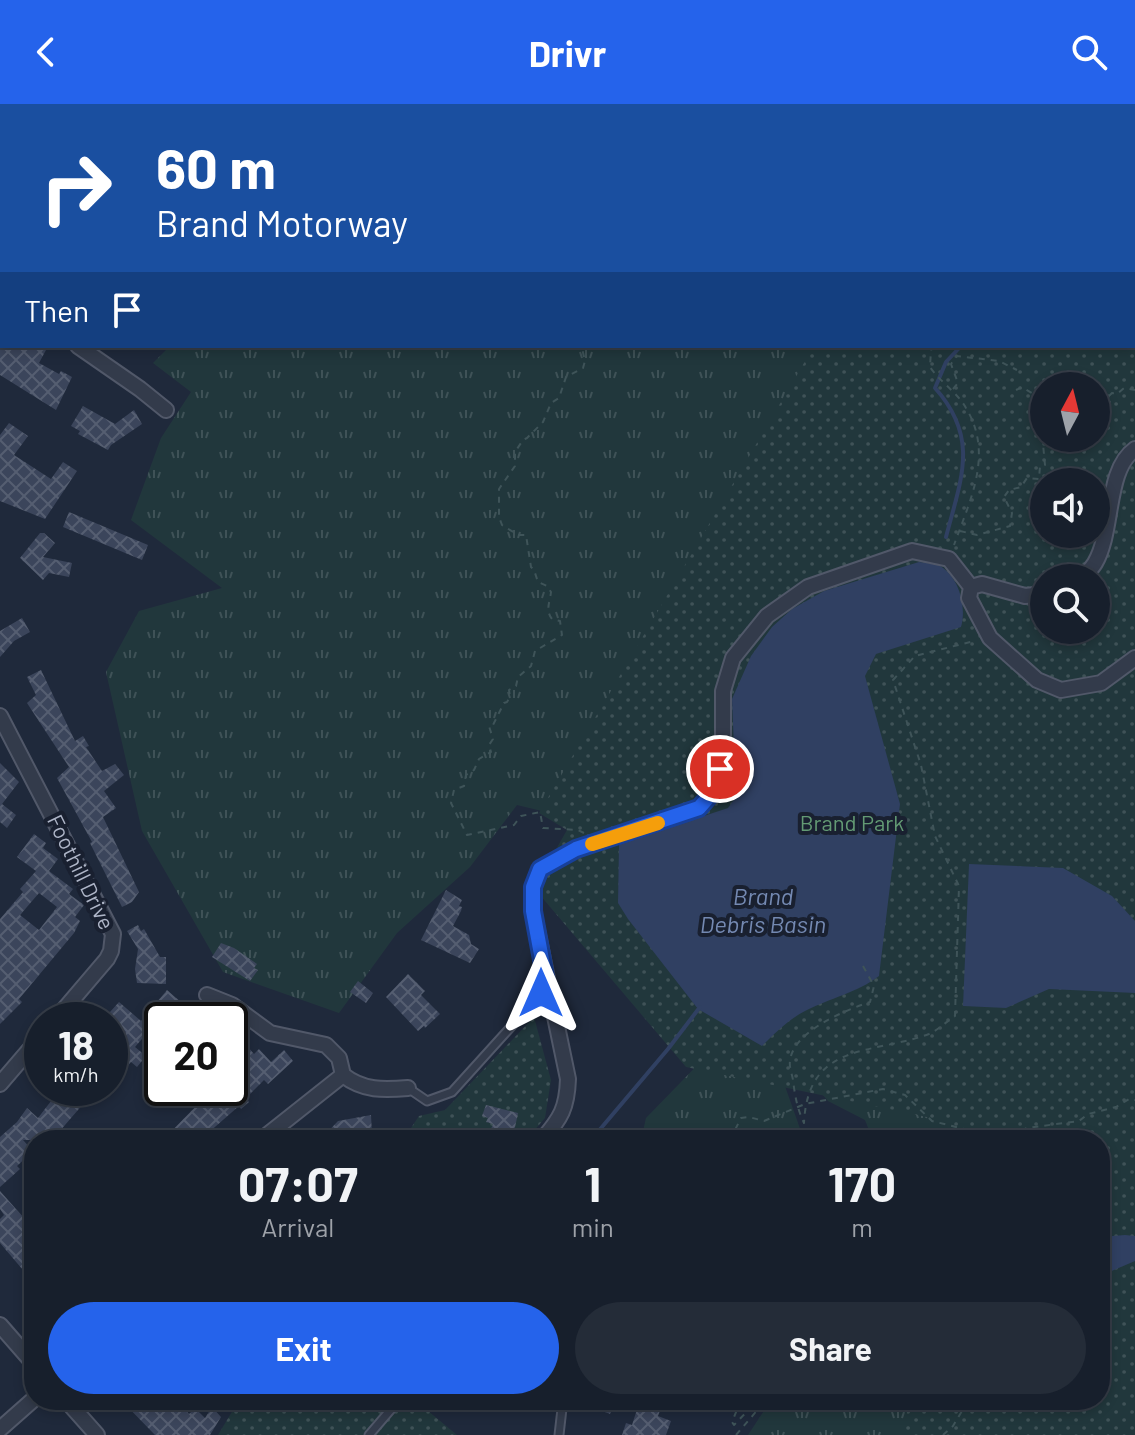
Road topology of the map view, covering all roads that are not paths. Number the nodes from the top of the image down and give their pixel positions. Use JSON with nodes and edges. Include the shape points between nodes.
{"nodes":[{"id":1,"x":81,"y":348,"type":"edge"},
{"id":2,"x":166,"y":410,"type":"dead end"},
{"id":3,"x":1135,"y":449,"type":"edge"},
{"id":4,"x":1095,"y":564,"type":"edge"},
{"id":5,"x":971,"y":587,"type":"junction"},
{"id":6,"x":1030,"y":595,"type":"edge"},
{"id":7,"x":1135,"y":658,"type":"edge"},
{"id":8,"x":0,"y":716,"type":"edge"},
{"id":9,"x":547,"y":987,"type":"junction"},
{"id":10,"x":207,"y":995,"type":"dead end"},
{"id":11,"x":70,"y":1002,"type":"edge"},
{"id":12,"x":24,"y":1056,"type":"edge"},
{"id":13,"x":343,"y":1075,"type":"junction"},
{"id":14,"x":0,"y":1084,"type":"edge"},
{"id":15,"x":408,"y":1088,"type":"joint"},
{"id":16,"x":274,"y":1130,"type":"edge"},
{"id":17,"x":551,"y":1130,"type":"edge"},
{"id":18,"x":0,"y":1325,"type":"edge"},
{"id":19,"x":22,"y":1349,"type":"joint"},
{"id":20,"x":24,"y":1352,"type":"edge"},
{"id":21,"x":24,"y":1408,"type":"edge"},
{"id":22,"x":75,"y":1410,"type":"edge"},
{"id":23,"x":391,"y":1410,"type":"edge"},
{"id":24,"x":562,"y":1410,"type":"edge"},
{"id":25,"x":0,"y":1429,"type":"edge"},
{"id":26,"x":97,"y":1435,"type":"edge"},
{"id":27,"x":369,"y":1435,"type":"edge"},
{"id":28,"x":559,"y":1435,"type":"edge"}],
"edges":[{"from":1,"to":2,"type":"street"},
{"from":3,"to":4,"type":"street","via":[[1119,468]]},
{"from":5,"to":6,"type":"street","via":[[982,584]]},
{"from":5,"to":7,"type":"street","via":[[969,598],[990,638],[1037,680],[1061,690],[1101,683]]},
{"from":5,"to":9,"type":"street","via":[[949,559],[912,551],[808,587],[767,616],[733,658],[723,691],[723,744],[713,792],[699,808],[576,849],[540,869],[533,911]]},
{"from":8,"to":11,"type":"street","name":"Foothill Drive","via":[[113,934],[107,959]]},
{"from":9,"to":15,"type":"lane","via":[[452,1092],[427,1101]]},
{"from":9,"to":17,"type":"street","via":[[568,1079],[567,1103]]},
{"from":10,"to":13,"type":"street","via":[[232,1005],[270,1033],[326,1045],[339,1058]]},
{"from":12,"to":14,"type":"street"},
{"from":13,"to":15,"type":"street","via":[[372,1089]]},
{"from":13,"to":16,"type":"street"},
{"from":18,"to":19,"type":"street"},
{"from":19,"to":20,"type":"street"},
{"from":21,"to":25,"type":"street"},
{"from":22,"to":26,"type":"street"},
{"from":23,"to":27,"type":"lane"},
{"from":24,"to":28,"type":"lane"}]}
